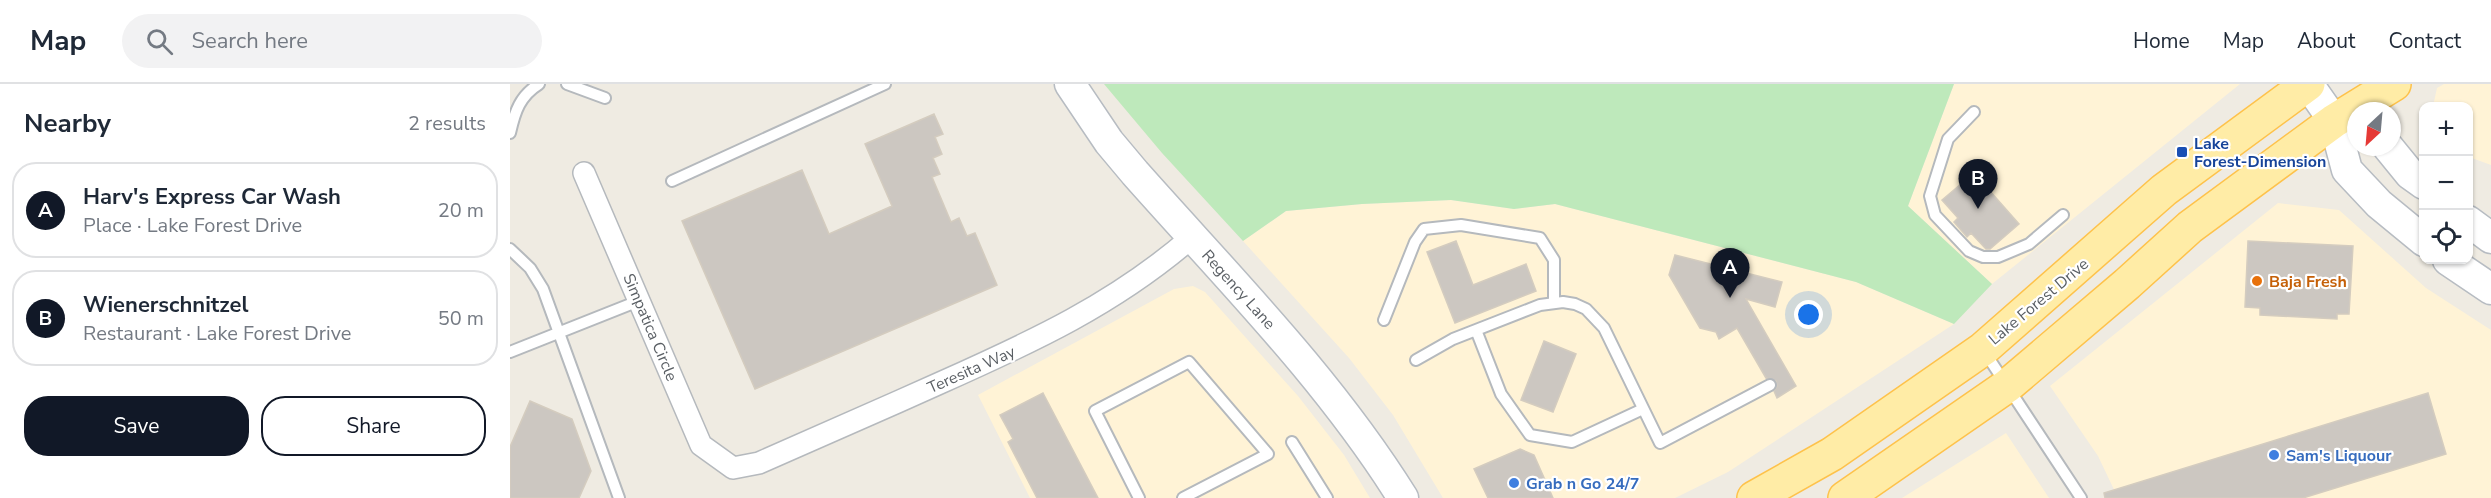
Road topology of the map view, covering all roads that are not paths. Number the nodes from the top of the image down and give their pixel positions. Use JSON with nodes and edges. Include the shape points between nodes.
{"nodes":[{"id":1,"x":539,"y":84,"type":"edge"},
{"id":2,"x":567,"y":84,"type":"edge"},
{"id":3,"x":885,"y":84,"type":"edge"},
{"id":4,"x":1070,"y":84,"type":"edge"},
{"id":5,"x":2308,"y":84,"type":"edge"},
{"id":6,"x":2394,"y":84,"type":"edge"},
{"id":7,"x":605,"y":98,"type":"dead end"},
{"id":8,"x":1974,"y":112,"type":"dead end"},
{"id":9,"x":2345,"y":124,"type":"edge"},
{"id":10,"x":510,"y":133,"type":"edge"},
{"id":11,"x":2395,"y":156,"type":"edge"},
{"id":12,"x":584,"y":173,"type":"dead end"},
{"id":13,"x":2419,"y":180,"type":"edge"},
{"id":14,"x":672,"y":181,"type":"dead end"},
{"id":15,"x":2063,"y":215,"type":"dead end"},
{"id":16,"x":2473,"y":224,"type":"edge"},
{"id":17,"x":1192,"y":237,"type":"junction"},
{"id":18,"x":2419,"y":237,"type":"edge"},
{"id":19,"x":2491,"y":238,"type":"edge"},
{"id":20,"x":510,"y":249,"type":"edge"},
{"id":21,"x":2454,"y":264,"type":"edge"},
{"id":22,"x":2491,"y":289,"type":"edge"},
{"id":23,"x":641,"y":300,"type":"junction"},
{"id":24,"x":1554,"y":303,"type":"junction"},
{"id":25,"x":1384,"y":320,"type":"dead end"},
{"id":26,"x":1476,"y":330,"type":"junction"},
{"id":27,"x":560,"y":333,"type":"junction"},
{"id":28,"x":1983,"y":349,"type":"junction"},
{"id":29,"x":510,"y":352,"type":"edge"},
{"id":30,"x":1416,"y":360,"type":"dead end"},
{"id":31,"x":1770,"y":385,"type":"dead end"},
{"id":32,"x":2007,"y":386,"type":"junction"},
{"id":33,"x":1643,"y":409,"type":"junction"},
{"id":34,"x":1292,"y":442,"type":"dead end"},
{"id":35,"x":733,"y":468,"type":"joint"},
{"id":36,"x":617,"y":493,"type":"edge"},
{"id":37,"x":610,"y":498,"type":"edge"},
{"id":38,"x":1139,"y":498,"type":"edge"},
{"id":39,"x":1183,"y":498,"type":"edge"},
{"id":40,"x":1327,"y":498,"type":"edge"},
{"id":41,"x":1403,"y":498,"type":"edge"},
{"id":42,"x":1754,"y":498,"type":"edge"},
{"id":43,"x":1845,"y":498,"type":"edge"},
{"id":44,"x":2081,"y":498,"type":"edge"}],
"edges":[{"from":1,"to":10,"type":"lane","via":[[525,92]]},
{"from":2,"to":7,"type":"lane"},
{"from":3,"to":14,"type":"lane"},
{"from":4,"to":17,"type":"street","name":"Regency Lane","via":[[1109,142]]},
{"from":5,"to":9,"type":"street"},
{"from":5,"to":28,"type":"main road","name":"Lake Forest Drive","via":[[2164,190]]},
{"from":6,"to":9,"type":"main road"},
{"from":8,"to":15,"type":"lane","via":[[1948,139],[1930,196],[1935,215],[1969,251],[1983,257],[1998,257],[2029,244]]},
{"from":9,"to":18,"type":"street","via":[[2347,170],[2379,204]]},
{"from":9,"to":32,"type":"main road","via":[[2190,227]]},
{"from":11,"to":13,"type":"street"},
{"from":12,"to":23,"type":"street","name":"Simpatica Circle"},
{"from":16,"to":19,"type":"street"},
{"from":17,"to":35,"type":"street","name":"Teresita Way","via":[[1114,298],[1044,337],[759,463]]},
{"from":17,"to":41,"type":"street","name":"Regency Lane","via":[[1325,387],[1372,448]]},
{"from":20,"to":27,"type":"lane","via":[[530,268],[543,289]]},
{"from":21,"to":22,"type":"street"},
{"from":23,"to":27,"type":"lane"},
{"from":23,"to":35,"type":"street","name":"Simpatica Circle","via":[[700,446]]},
{"from":24,"to":25,"type":"lane","via":[[1554,260],[1540,238],[1461,225],[1424,229],[1415,242]]},
{"from":24,"to":26,"type":"lane"},
{"from":24,"to":33,"type":"lane","via":[[1575,304],[1595,317]]},
{"from":26,"to":30,"type":"lane"},
{"from":26,"to":33,"type":"lane","via":[[1501,394],[1530,435],[1572,442]]},
{"from":27,"to":29,"type":"lane"},
{"from":27,"to":36,"type":"lane"},
{"from":28,"to":32,"type":"lane"},
{"from":28,"to":42,"type":"main road","name":"Lake Forest Drive","via":[[1832,454]]},
{"from":31,"to":33,"type":"lane","via":[[1660,443]]},
{"from":32,"to":43,"type":"main road"},
{"from":32,"to":44,"type":"lane"},
{"from":34,"to":40,"type":"lane"},
{"from":36,"to":37,"type":"lane"},
{"from":38,"to":39,"type":"lane","via":[[1095,411],[1189,362],[1268,454]]}]}
